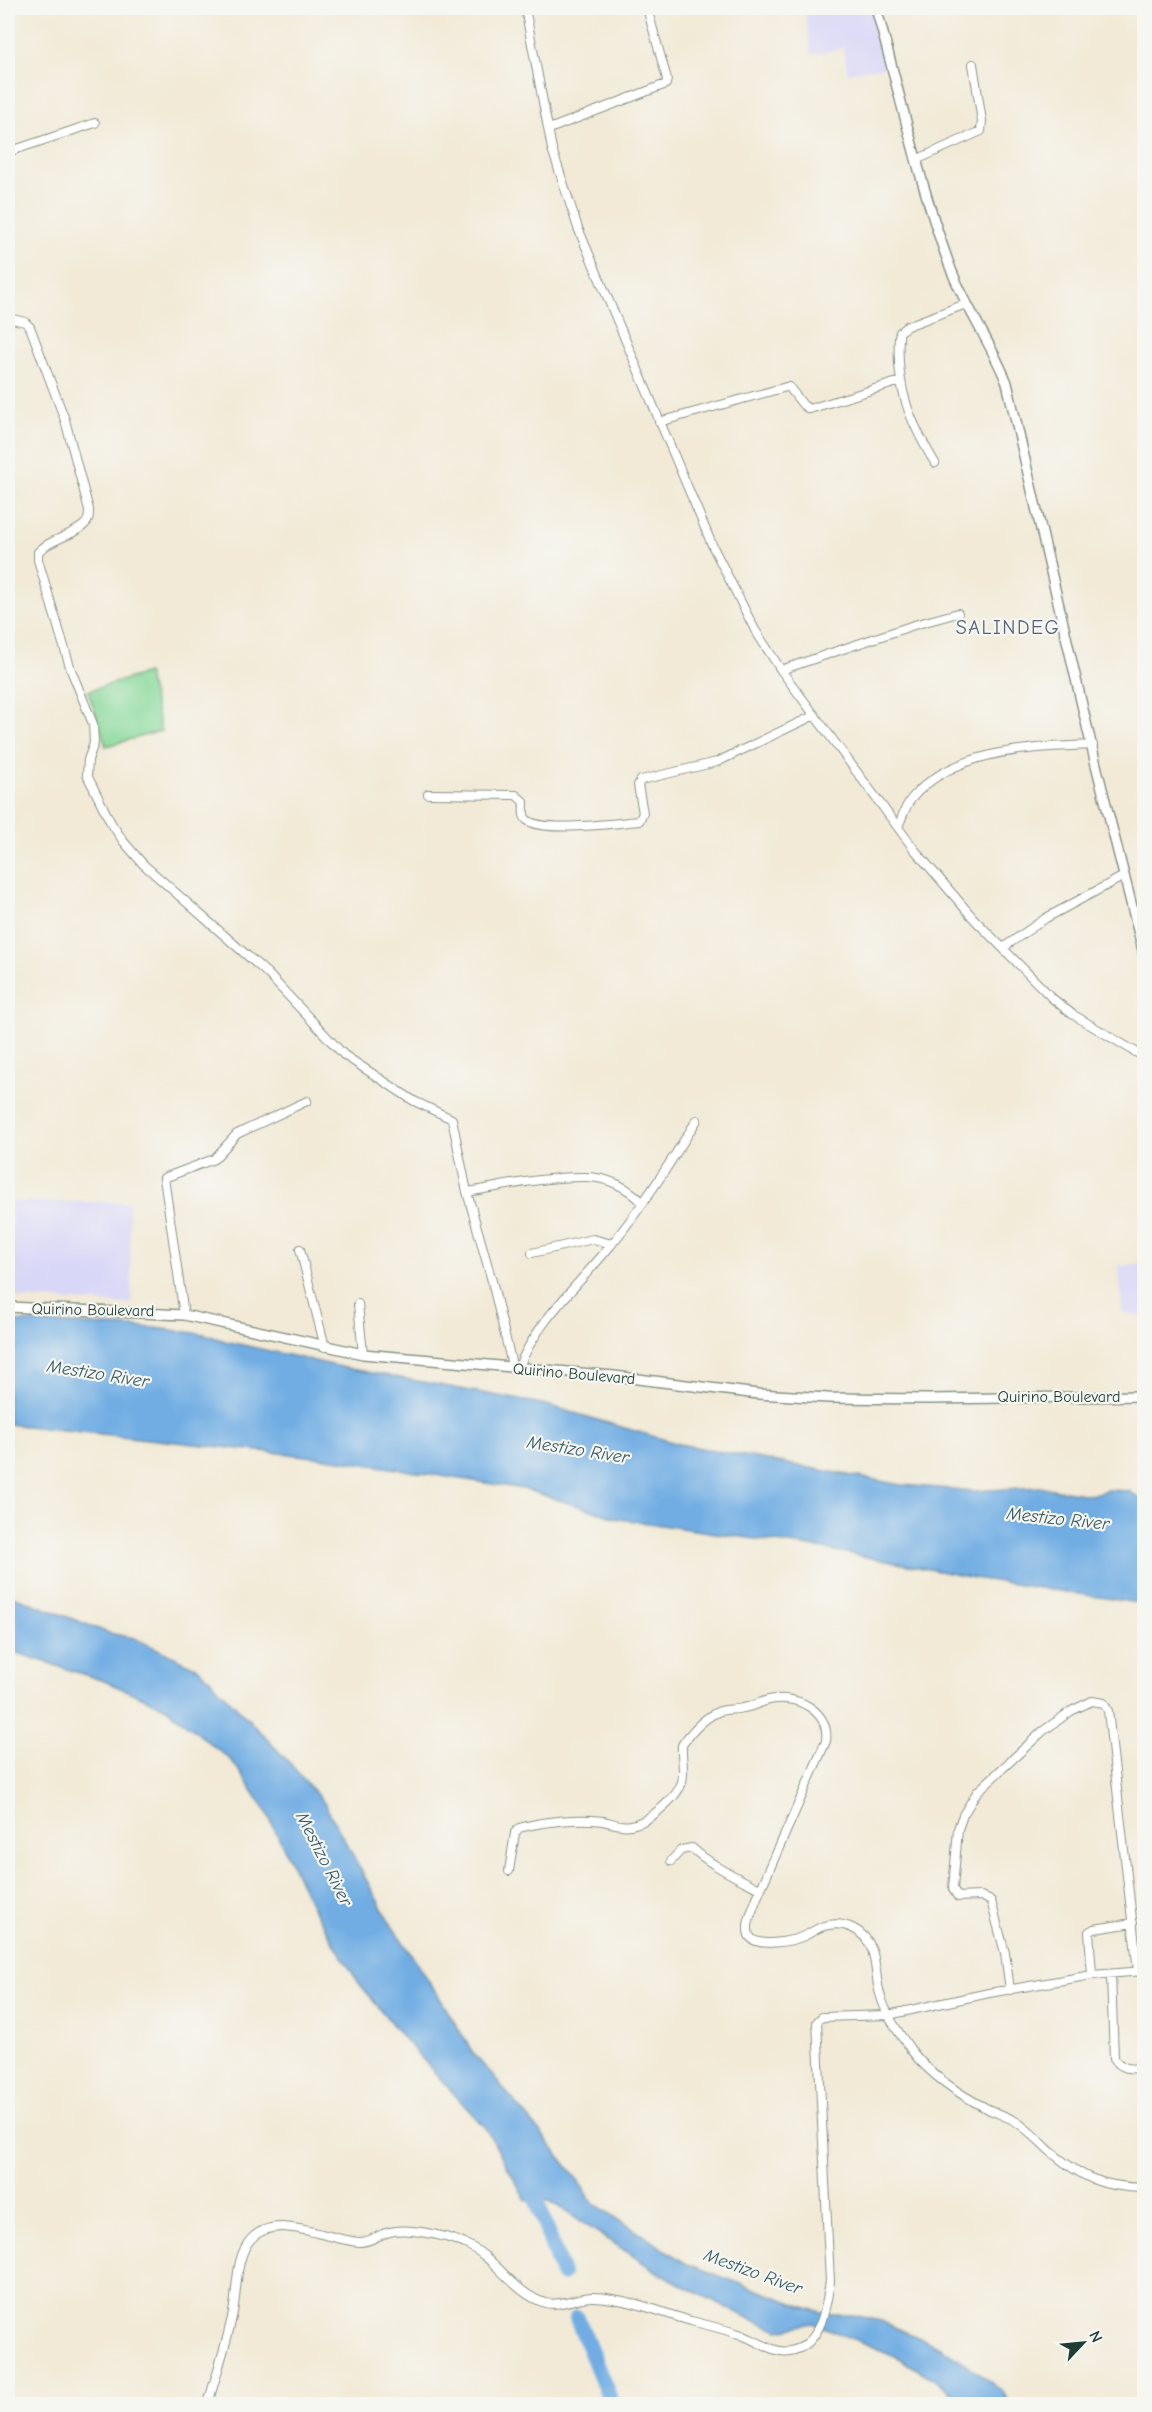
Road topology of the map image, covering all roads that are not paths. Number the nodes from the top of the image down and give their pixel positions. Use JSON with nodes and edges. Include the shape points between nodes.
{"nodes":[{"id":1,"x":525,"y":8,"type":"edge"},
{"id":2,"x":647,"y":8,"type":"edge"},
{"id":3,"x":876,"y":8,"type":"edge"},
{"id":4,"x":973,"y":64,"type":"dead end"},
{"id":5,"x":94,"y":123,"type":"dead end"},
{"id":6,"x":549,"y":129,"type":"junction"},
{"id":7,"x":8,"y":152,"type":"edge"},
{"id":8,"x":916,"y":160,"type":"junction"},
{"id":9,"x":966,"y":304,"type":"junction"},
{"id":10,"x":8,"y":318,"type":"edge"},
{"id":11,"x":901,"y":381,"type":"junction"},
{"id":12,"x":660,"y":422,"type":"junction"},
{"id":13,"x":935,"y":463,"type":"dead end"},
{"id":14,"x":958,"y":613,"type":"dead end"},
{"id":15,"x":781,"y":670,"type":"junction"},
{"id":16,"x":815,"y":715,"type":"junction"},
{"id":17,"x":1093,"y":745,"type":"junction"},
{"id":18,"x":428,"y":794,"type":"dead end"},
{"id":19,"x":898,"y":827,"type":"junction"},
{"id":20,"x":1124,"y":876,"type":"junction"},
{"id":21,"x":1004,"y":947,"type":"junction"},
{"id":22,"x":1144,"y":954,"type":"edge"},
{"id":23,"x":1144,"y":1057,"type":"edge"},
{"id":24,"x":307,"y":1101,"type":"dead end"},
{"id":25,"x":697,"y":1120,"type":"dead end"},
{"id":26,"x":467,"y":1192,"type":"junction"},
{"id":27,"x":643,"y":1203,"type":"junction"},
{"id":28,"x":612,"y":1244,"type":"junction"},
{"id":29,"x":300,"y":1249,"type":"dead end"},
{"id":30,"x":532,"y":1253,"type":"dead end"},
{"id":31,"x":358,"y":1304,"type":"dead end"},
{"id":32,"x":8,"y":1307,"type":"edge"},
{"id":33,"x":184,"y":1315,"type":"junction"},
{"id":34,"x":325,"y":1347,"type":"junction"},
{"id":35,"x":363,"y":1354,"type":"junction"},
{"id":36,"x":515,"y":1369,"type":"junction"},
{"id":37,"x":1144,"y":1396,"type":"edge"},
{"id":38,"x":671,"y":1862,"type":"dead end"},
{"id":39,"x":509,"y":1871,"type":"dead end"},
{"id":40,"x":760,"y":1889,"type":"junction"},
{"id":41,"x":1133,"y":1923,"type":"junction"},
{"id":42,"x":1142,"y":1971,"type":"edge"},
{"id":43,"x":1111,"y":1974,"type":"junction"},
{"id":44,"x":1092,"y":1975,"type":"junction"},
{"id":45,"x":1010,"y":1990,"type":"junction"},
{"id":46,"x":886,"y":2015,"type":"junction"},
{"id":47,"x":1144,"y":2068,"type":"edge"},
{"id":48,"x":1144,"y":2188,"type":"edge"},
{"id":49,"x":208,"y":2404,"type":"edge"}],
"edges":[{"from":1,"to":6,"type":"street"},
{"from":2,"to":6,"type":"street","via":[[666,84]]},
{"from":3,"to":8,"type":"street"},
{"from":4,"to":8,"type":"street","via":[[981,131]]},
{"from":5,"to":7,"type":"street"},
{"from":6,"to":12,"type":"street","via":[[578,228]]},
{"from":8,"to":9,"type":"street"},
{"from":9,"to":11,"type":"street","via":[[900,332]]},
{"from":9,"to":17,"type":"street","via":[[1007,383]]},
{"from":10,"to":26,"type":"street","via":[[30,327],[65,420],[88,503],[90,517],[85,524],[44,546],[38,552],[38,560],[71,670],[93,724],[94,743],[87,775],[111,823],[143,864],[267,973],[344,1055],[414,1101],[452,1119]]},
{"from":11,"to":12,"type":"street","via":[[809,409],[789,387],[782,387]]},
{"from":11,"to":13,"type":"street","via":[[908,416]]},
{"from":12,"to":15,"type":"street","via":[[713,547],[755,630]]},
{"from":14,"to":15,"type":"street"},
{"from":15,"to":16,"type":"street"},
{"from":16,"to":18,"type":"street","via":[[717,762],[641,780],[638,785],[643,813],[639,821],[542,826],[524,817],[524,802],[516,795]]},
{"from":16,"to":19,"type":"street"},
{"from":17,"to":19,"type":"street","via":[[1023,749],[973,759],[942,772],[912,798]]},
{"from":17,"to":20,"type":"street"},
{"from":19,"to":21,"type":"street","via":[[931,871]]},
{"from":20,"to":21,"type":"street","via":[[1046,918]]},
{"from":20,"to":22,"type":"street"},
{"from":21,"to":23,"type":"street","via":[[1065,1009]]},
{"from":24,"to":33,"type":"street","via":[[237,1134],[214,1159],[164,1178]]},
{"from":25,"to":27,"type":"street"},
{"from":26,"to":27,"type":"street","via":[[586,1176],[618,1184]]},
{"from":26,"to":36,"type":"street"},
{"from":27,"to":28,"type":"street"},
{"from":28,"to":30,"type":"street","via":[[593,1239]]},
{"from":28,"to":36,"type":"street","via":[[536,1332]]},
{"from":29,"to":34,"type":"street"},
{"from":31,"to":35,"type":"street"},
{"from":32,"to":33,"type":"street","name":"Quirino Boulevard"},
{"from":33,"to":34,"type":"street","name":"Quirino Boulevard"},
{"from":34,"to":35,"type":"street","name":"Quirino Boulevard"},
{"from":35,"to":36,"type":"street","name":"Quirino Boulevard"},
{"from":36,"to":37,"type":"street","name":"Quirino Boulevard","via":[[828,1398]]},
{"from":38,"to":40,"type":"street","via":[[681,1850],[692,1848],[728,1874]]},
{"from":39,"to":40,"type":"street","via":[[519,1828],[555,1821],[635,1824],[679,1790],[682,1745],[706,1719],[721,1711],[787,1699],[820,1714],[827,1726],[826,1741]]},
{"from":40,"to":46,"type":"street","via":[[748,1934],[764,1944],[803,1937],[837,1923],[860,1932],[872,1949]]},
{"from":41,"to":42,"type":"street"},
{"from":41,"to":44,"type":"street","via":[[1089,1932]]},
{"from":41,"to":45,"type":"street","via":[[1108,1711],[1104,1703],[1092,1701],[1043,1731],[977,1792],[958,1829],[953,1889],[958,1897],[981,1896],[991,1901]]},
{"from":42,"to":43,"type":"street"},
{"from":43,"to":44,"type":"street"},
{"from":43,"to":47,"type":"street","via":[[1114,2058],[1126,2068]]},
{"from":44,"to":45,"type":"street"},
{"from":45,"to":46,"type":"street"},
{"from":46,"to":48,"type":"street","via":[[912,2052],[958,2092],[1015,2121],[1088,2177],[1105,2185]]},
{"from":46,"to":49,"type":"street","via":[[822,2017],[817,2022],[830,2281],[819,2327],[801,2347],[779,2350],[741,2335],[610,2299],[584,2297],[545,2303],[513,2282],[478,2250],[444,2237],[393,2231],[360,2242],[305,2230],[270,2228],[261,2231],[245,2247],[233,2316]]}]}
